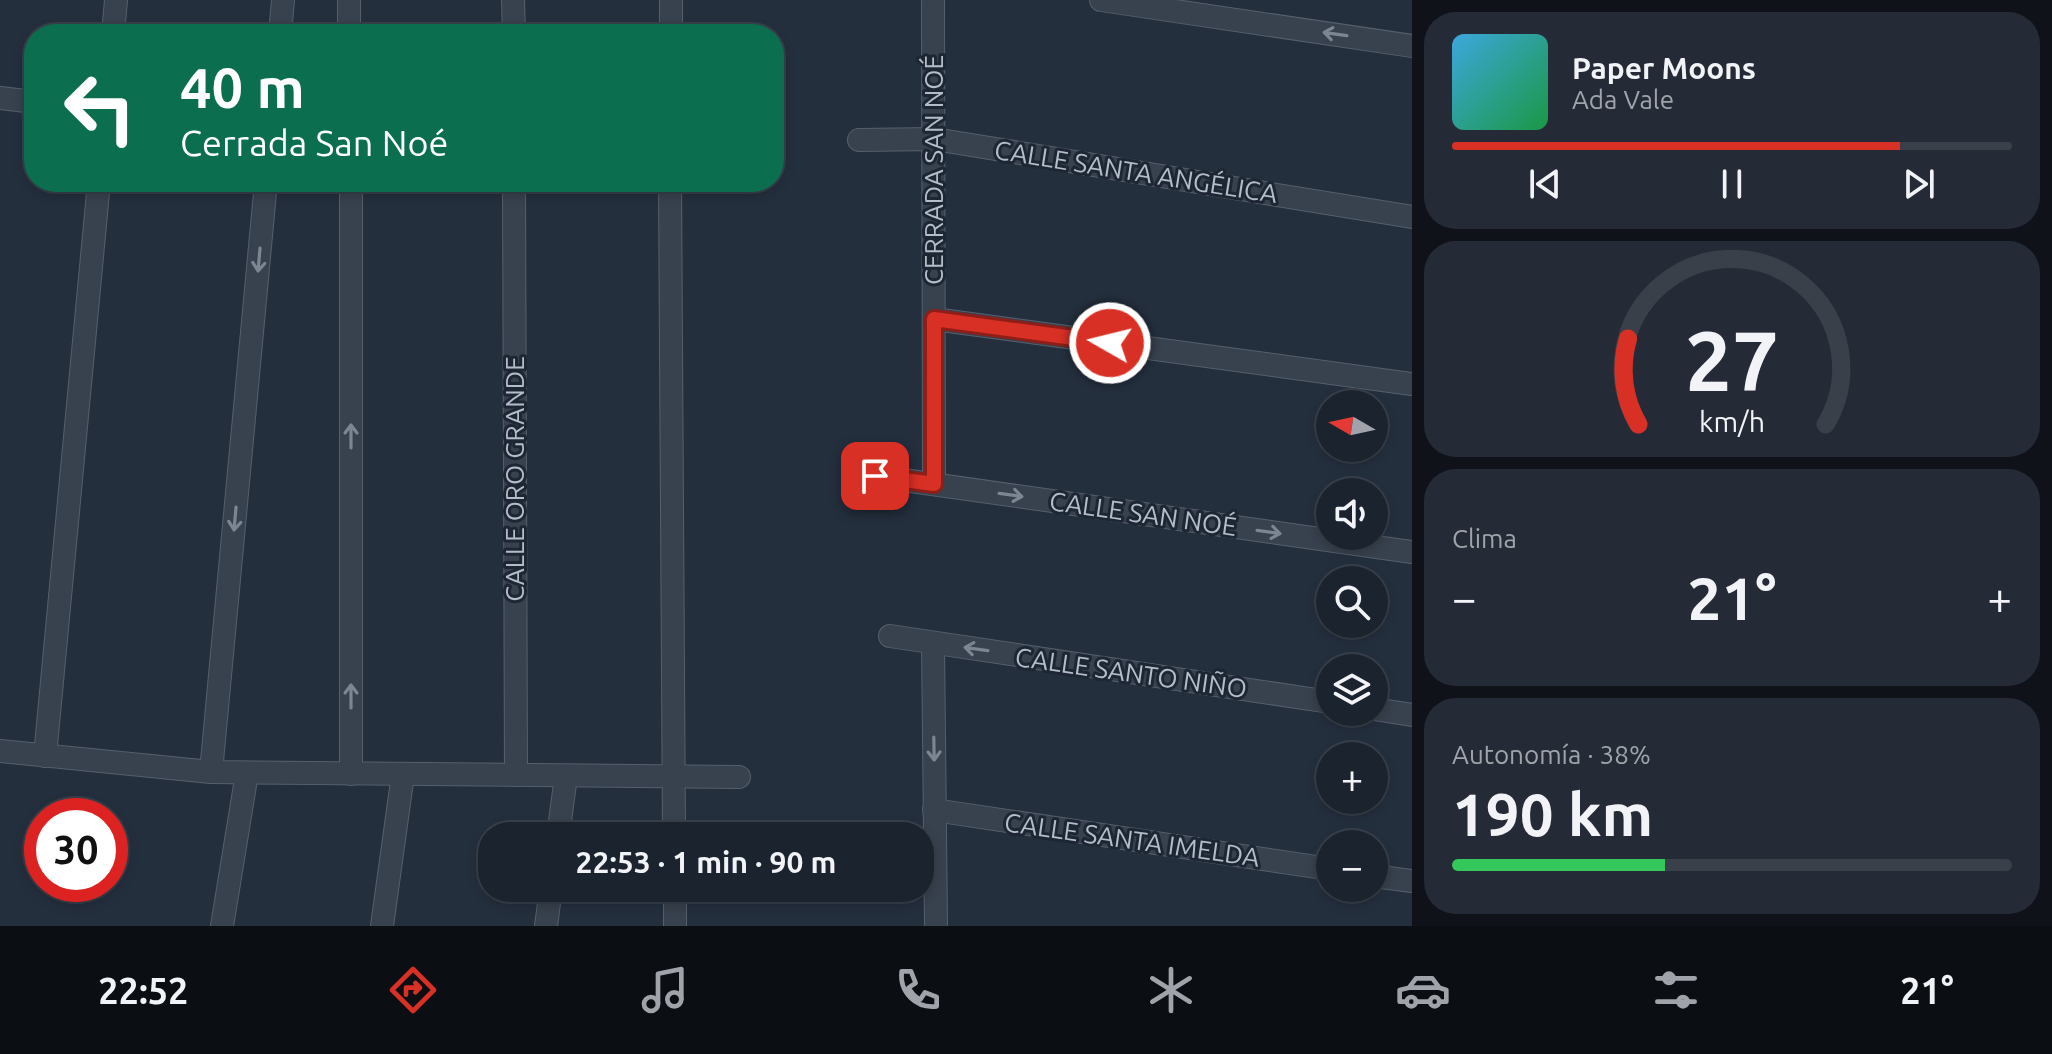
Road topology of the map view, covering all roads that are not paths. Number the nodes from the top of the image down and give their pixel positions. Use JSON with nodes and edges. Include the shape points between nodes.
{"nodes":[{"id":1,"x":116,"y":0,"type":"edge"},
{"id":2,"x":283,"y":0,"type":"edge"},
{"id":3,"x":349,"y":0,"type":"edge"},
{"id":4,"x":513,"y":0,"type":"edge"},
{"id":5,"x":671,"y":0,"type":"edge"},
{"id":6,"x":933,"y":0,"type":"edge"},
{"id":7,"x":1101,"y":0,"type":"edge"},
{"id":8,"x":114,"y":24,"type":"edge"},
{"id":9,"x":281,"y":24,"type":"edge"},
{"id":10,"x":349,"y":24,"type":"edge"},
{"id":11,"x":514,"y":24,"type":"edge"},
{"id":12,"x":671,"y":24,"type":"edge"},
{"id":13,"x":1412,"y":46,"type":"edge"},
{"id":14,"x":0,"y":98,"type":"edge"},
{"id":15,"x":24,"y":101,"type":"edge"},
{"id":16,"x":934,"y":139,"type":"junction"},
{"id":17,"x":859,"y":140,"type":"dead end"},
{"id":18,"x":98,"y":192,"type":"edge"},
{"id":19,"x":265,"y":192,"type":"edge"},
{"id":20,"x":351,"y":192,"type":"edge"},
{"id":21,"x":514,"y":192,"type":"edge"},
{"id":22,"x":670,"y":192,"type":"edge"},
{"id":23,"x":1412,"y":217,"type":"edge"},
{"id":24,"x":934,"y":319,"type":"junction"},
{"id":25,"x":1412,"y":384,"type":"edge"},
{"id":26,"x":875,"y":476,"type":"dead end"},
{"id":27,"x":934,"y":484,"type":"junction"},
{"id":28,"x":1412,"y":552,"type":"edge"},
{"id":29,"x":890,"y":636,"type":"dead end"},
{"id":30,"x":933,"y":643,"type":"junction"},
{"id":31,"x":1316,"y":700,"type":"edge"},
{"id":32,"x":1388,"y":711,"type":"edge"},
{"id":33,"x":1412,"y":715,"type":"edge"},
{"id":34,"x":0,"y":751,"type":"edge"},
{"id":35,"x":45,"y":756,"type":"junction"},
{"id":36,"x":211,"y":772,"type":"junction"},
{"id":37,"x":247,"y":773,"type":"junction"},
{"id":38,"x":351,"y":774,"type":"junction"},
{"id":39,"x":403,"y":774,"type":"junction"},
{"id":40,"x":516,"y":775,"type":"junction"},
{"id":41,"x":566,"y":776,"type":"junction"},
{"id":42,"x":673,"y":776,"type":"junction"},
{"id":43,"x":739,"y":777,"type":"dead end"},
{"id":44,"x":934,"y":810,"type":"junction"},
{"id":45,"x":560,"y":822,"type":"edge"},
{"id":46,"x":674,"y":822,"type":"edge"},
{"id":47,"x":1316,"y":867,"type":"edge"},
{"id":48,"x":1388,"y":878,"type":"edge"},
{"id":49,"x":1412,"y":881,"type":"edge"},
{"id":50,"x":549,"y":902,"type":"edge"},
{"id":51,"x":675,"y":902,"type":"edge"},
{"id":52,"x":222,"y":926,"type":"edge"},
{"id":53,"x":382,"y":926,"type":"edge"},
{"id":54,"x":546,"y":926,"type":"edge"},
{"id":55,"x":675,"y":926,"type":"edge"},
{"id":56,"x":936,"y":926,"type":"edge"}],
"edges":[{"from":1,"to":8,"type":"street"},
{"from":2,"to":9,"type":"street"},
{"from":3,"to":10,"type":"street"},
{"from":4,"to":11,"type":"street"},
{"from":5,"to":12,"type":"street"},
{"from":6,"to":16,"type":"street","name":"CERRADA SAN NOÉ"},
{"from":13,"to":7,"type":"street","one_way":true},
{"from":14,"to":15,"type":"street"},
{"from":16,"to":17,"type":"street","name":"CALLE SANTA ANGÉLICA"},
{"from":16,"to":23,"type":"street","name":"CALLE SANTA ANGÉLICA"},
{"from":16,"to":24,"type":"street","name":"CERRADA SAN NOÉ"},
{"from":18,"to":35,"type":"street"},
{"from":19,"to":36,"type":"street","one_way":true},
{"from":38,"to":20,"type":"street","one_way":true},
{"from":21,"to":40,"type":"street","name":"CALLE ORO GRANDE"},
{"from":22,"to":42,"type":"street"},
{"from":24,"to":25,"type":"street"},
{"from":24,"to":27,"type":"street","name":"CERRADA SAN NOÉ"},
{"from":26,"to":27,"type":"street","name":"CALLE SAN NOÉ"},
{"from":27,"to":28,"type":"street","name":"CALLE SAN NOÉ","one_way":true},
{"from":29,"to":30,"type":"street","name":"CALLE SANTO NIÑO"},
{"from":31,"to":30,"type":"street","name":"CALLE SANTO NIÑO","one_way":true},
{"from":30,"to":44,"type":"street","one_way":true},
{"from":32,"to":33,"type":"street"},
{"from":34,"to":35,"type":"street"},
{"from":35,"to":36,"type":"street"},
{"from":36,"to":37,"type":"street"},
{"from":37,"to":38,"type":"street"},
{"from":37,"to":52,"type":"street"},
{"from":38,"to":39,"type":"street"},
{"from":39,"to":40,"type":"street"},
{"from":39,"to":53,"type":"street"},
{"from":40,"to":41,"type":"street"},
{"from":41,"to":42,"type":"street"},
{"from":41,"to":45,"type":"street"},
{"from":42,"to":43,"type":"street"},
{"from":42,"to":46,"type":"street"},
{"from":44,"to":47,"type":"street","name":"CALLE SANTA IMELDA"},
{"from":44,"to":56,"type":"street"},
{"from":48,"to":49,"type":"street"},
{"from":50,"to":54,"type":"street"},
{"from":51,"to":55,"type":"street"}]}
